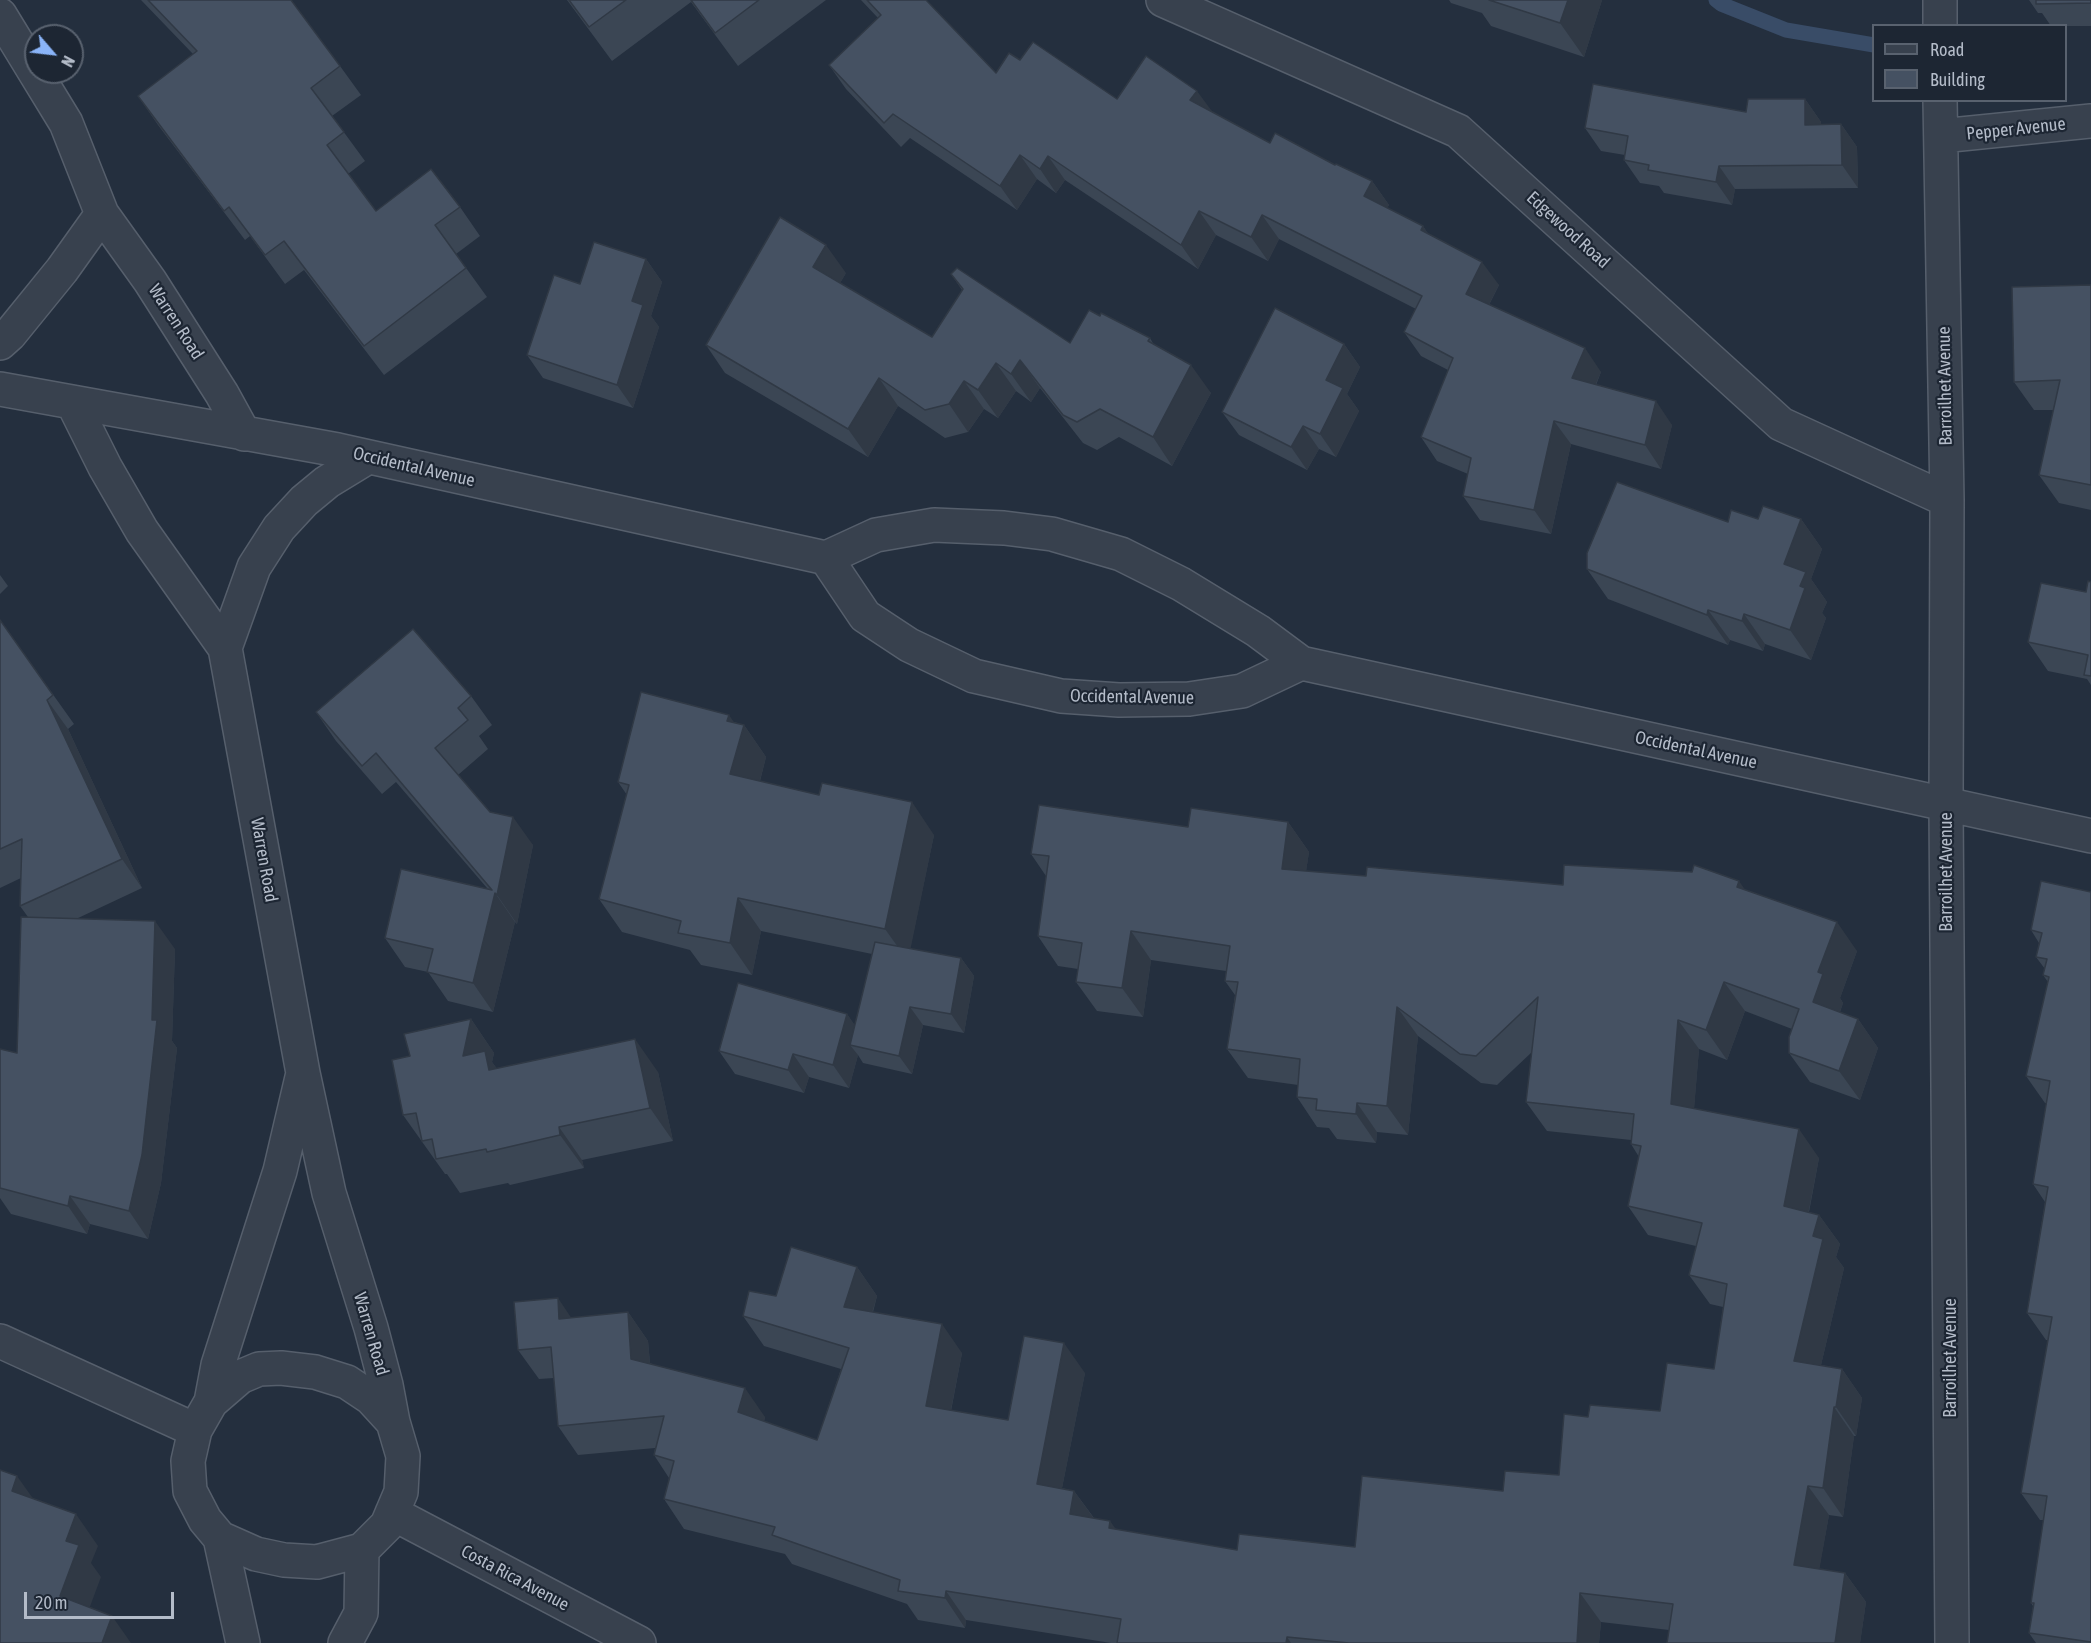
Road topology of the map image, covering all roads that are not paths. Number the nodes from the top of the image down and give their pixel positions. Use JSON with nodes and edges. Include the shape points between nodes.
{"nodes":[{"id":1,"x":1163,"y":0,"type":"edge"},
{"id":2,"x":1940,"y":0,"type":"edge"},
{"id":3,"x":0,"y":15,"type":"edge"},
{"id":4,"x":1940,"y":24,"type":"edge"},
{"id":5,"x":1940,"y":102,"type":"edge"},
{"id":6,"x":2091,"y":121,"type":"edge"},
{"id":7,"x":1941,"y":136,"type":"junction"},
{"id":8,"x":102,"y":214,"type":"junction"},
{"id":9,"x":0,"y":343,"type":"edge"},
{"id":10,"x":0,"y":389,"type":"edge"},
{"id":11,"x":73,"y":403,"type":"junction"},
{"id":12,"x":244,"y":434,"type":"junction"},
{"id":13,"x":368,"y":457,"type":"junction"},
{"id":14,"x":1947,"y":500,"type":"junction"},
{"id":15,"x":826,"y":558,"type":"junction"},
{"id":16,"x":225,"y":648,"type":"junction"},
{"id":17,"x":1301,"y":663,"type":"junction"},
{"id":18,"x":1946,"y":806,"type":"junction"},
{"id":19,"x":2091,"y":836,"type":"edge"},
{"id":20,"x":303,"y":1073,"type":"junction"},
{"id":21,"x":0,"y":1341,"type":"edge"},
{"id":22,"x":211,"y":1402,"type":"junction"},
{"id":23,"x":393,"y":1422,"type":"junction"},
{"id":24,"x":195,"y":1430,"type":"junction"},
{"id":25,"x":392,"y":1513,"type":"junction"},
{"id":26,"x":220,"y":1538,"type":"junction"},
{"id":27,"x":362,"y":1550,"type":"junction"},
{"id":28,"x":243,"y":1643,"type":"edge"},
{"id":29,"x":345,"y":1643,"type":"edge"},
{"id":30,"x":639,"y":1643,"type":"edge"},
{"id":31,"x":1952,"y":1643,"type":"edge"}],
"edges":[{"from":1,"to":14,"type":"street","name":"Edgewood Road","via":[[1458,131],[1781,424]]},
{"from":2,"to":4,"type":"street"},
{"from":3,"to":8,"type":"street","name":"Warren Road","via":[[66,123]]},
{"from":5,"to":7,"type":"street","name":"Barroilhet Avenue"},
{"from":6,"to":7,"type":"street","name":"Pepper Avenue"},
{"from":7,"to":14,"type":"street","name":"Barroilhet Avenue"},
{"from":8,"to":9,"type":"street","via":[[62,270]]},
{"from":8,"to":12,"type":"street","name":"Warren Road","via":[[150,281]]},
{"from":10,"to":11,"type":"street","name":"Occidental Avenue"},
{"from":11,"to":12,"type":"street","name":"Occidental Avenue"},
{"from":11,"to":16,"type":"street","name":"Warren Road","via":[[142,531]]},
{"from":12,"to":13,"type":"street","name":"Occidental Avenue"},
{"from":13,"to":15,"type":"street","name":"Occidental Avenue"},
{"from":13,"to":16,"type":"street","via":[[303,501],[279,528],[254,567]]},
{"from":14,"to":18,"type":"street","name":"Barroilhet Avenue"},
{"from":15,"to":17,"type":"street","name":"Occidental Avenue","via":[[876,535],[934,525],[1052,534],[1121,554],[1181,584],[1258,631]]},
{"from":15,"to":17,"type":"street","name":"Occidental Avenue","via":[[865,616],[909,645],[974,676],[1061,696],[1189,699],[1242,691]]},
{"from":16,"to":20,"type":"street","name":"Warren Road"},
{"from":17,"to":18,"type":"street","name":"Occidental Avenue"},
{"from":18,"to":19,"type":"street","name":"Occidental Avenue"},
{"from":18,"to":31,"type":"street","name":"Barroilhet Avenue"},
{"from":20,"to":22,"type":"street","name":"Warren Road","via":[[280,1171],[218,1365]]},
{"from":20,"to":23,"type":"street","name":"Warren Road","via":[[329,1193],[371,1328]]},
{"from":21,"to":24,"type":"street"},
{"from":22,"to":23,"type":"street","name":"Warren Road","via":[[240,1377],[259,1369],[281,1368],[315,1372],[347,1382],[371,1398]]},
{"from":22,"to":24,"type":"street","name":"Warren Road"},
{"from":23,"to":25,"type":"street","name":"Warren Road","via":[[403,1456],[400,1492]]},
{"from":24,"to":26,"type":"street","name":"Warren Road","via":[[188,1461],[190,1491]]},
{"from":25,"to":27,"type":"street","name":"Warren Road","via":[[387,1525]]},
{"from":25,"to":30,"type":"street","name":"Costa Rica Avenue"},
{"from":26,"to":27,"type":"street","name":"Warren Road","via":[[256,1554],[284,1560],[317,1562]]},
{"from":26,"to":28,"type":"street","name":"Warren Road"},
{"from":27,"to":29,"type":"street","via":[[361,1613]]}]}
